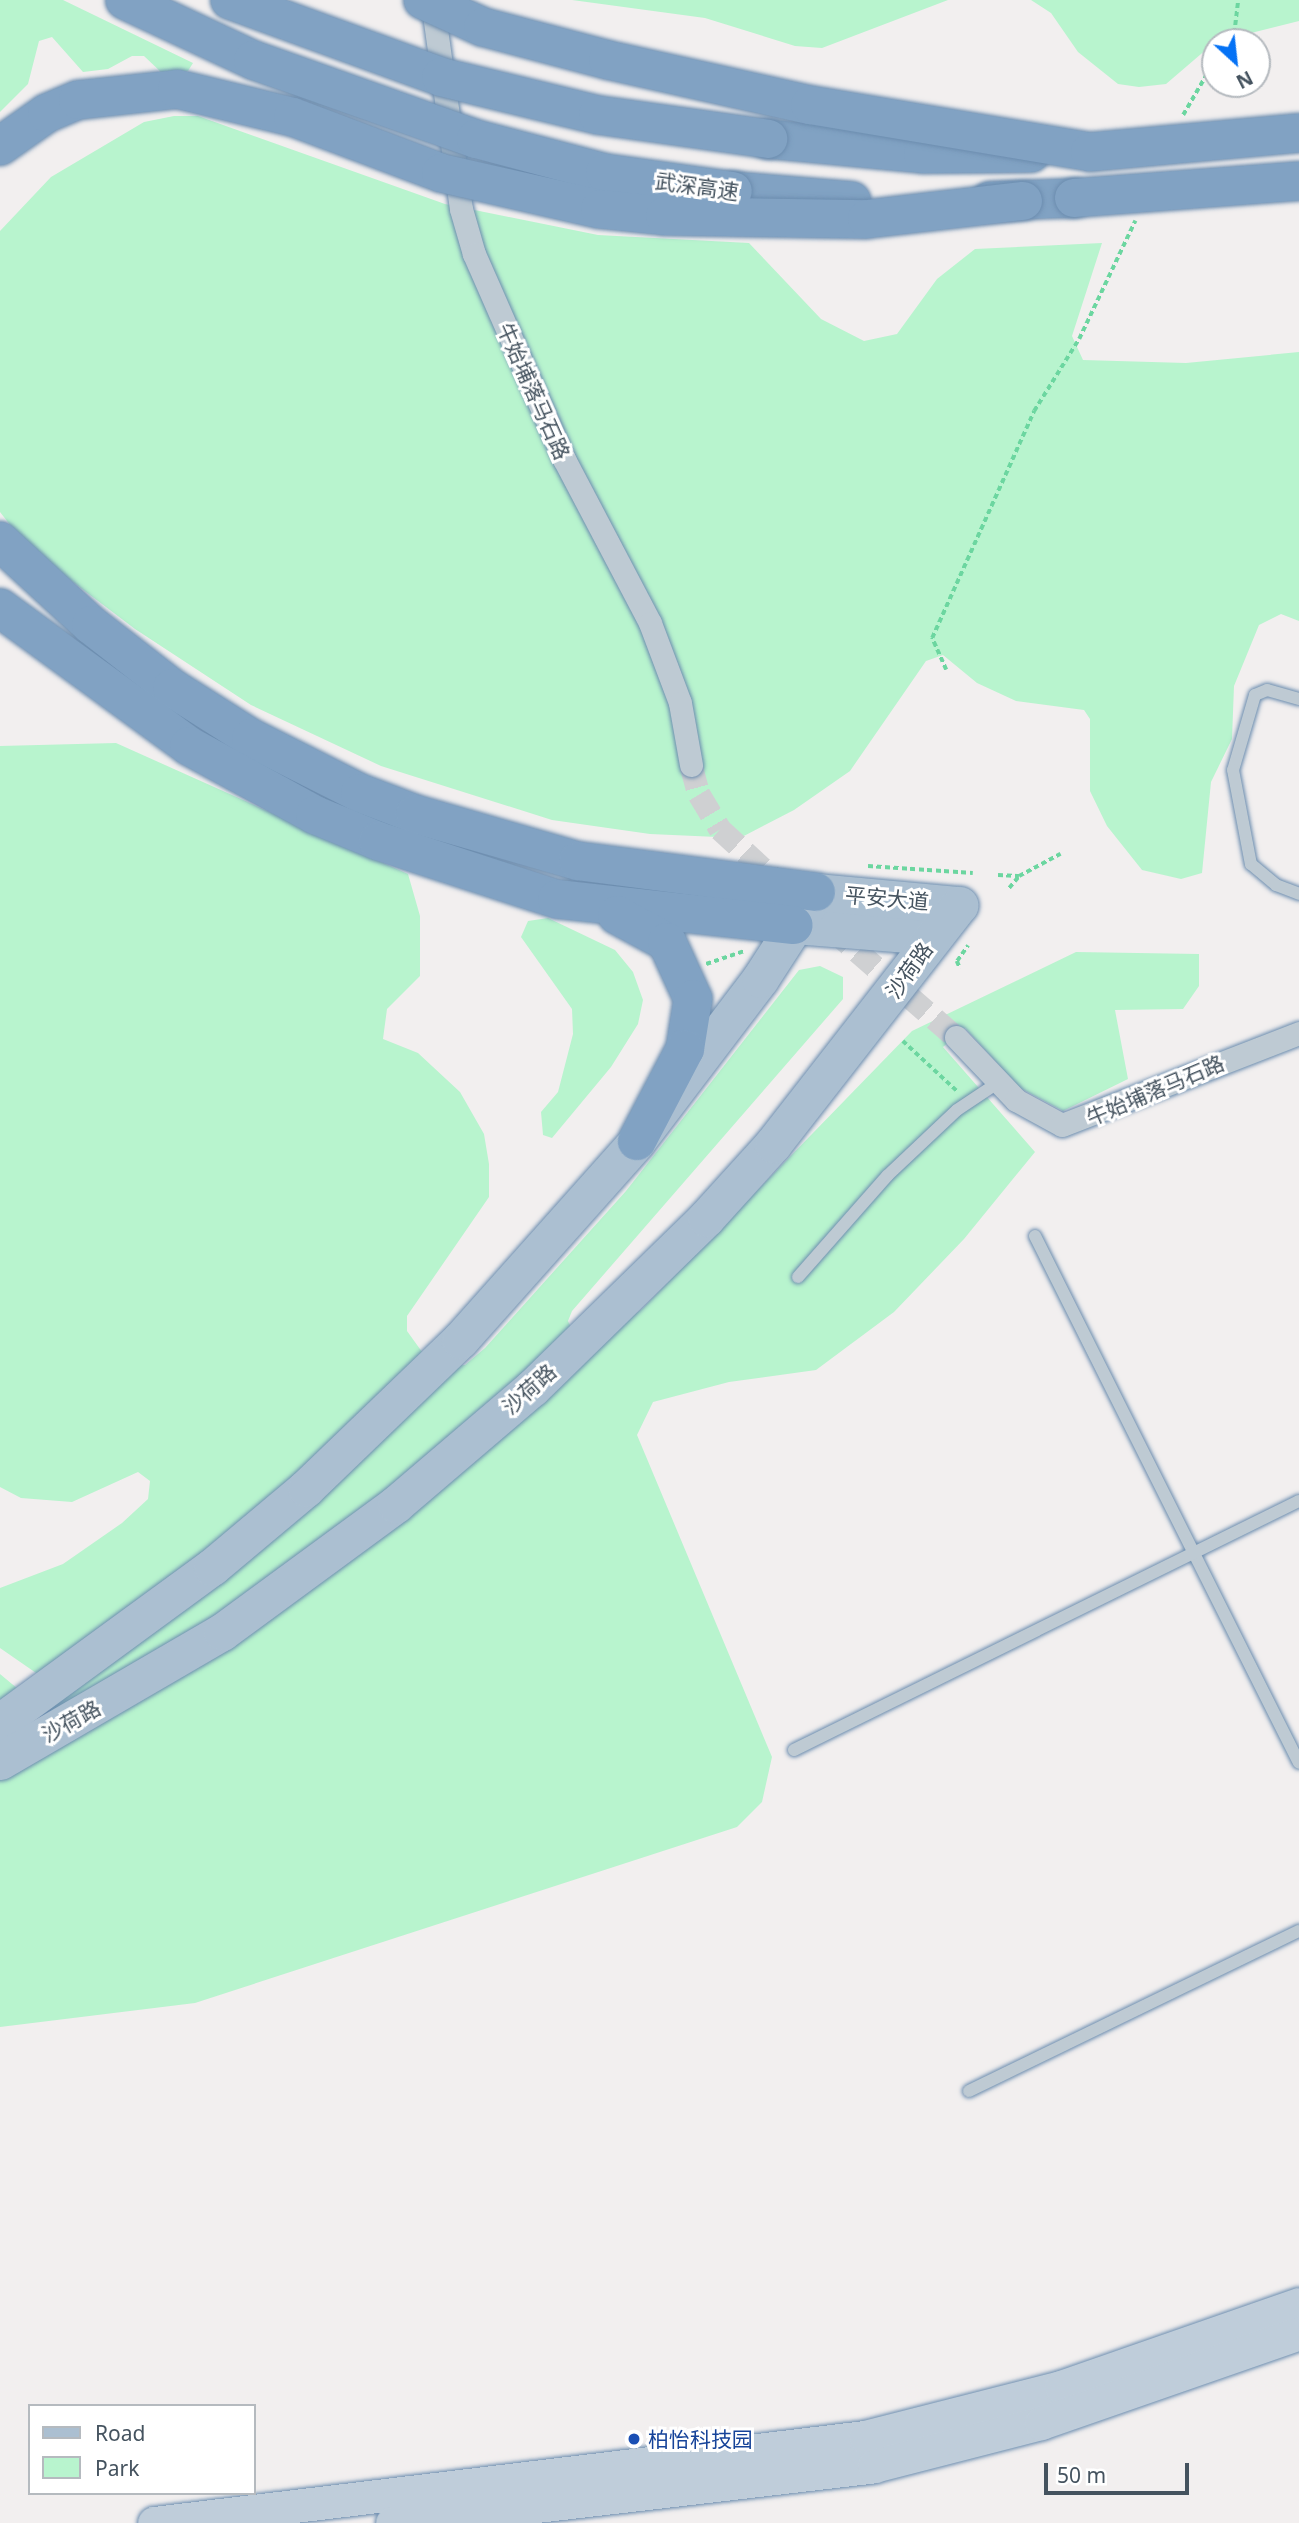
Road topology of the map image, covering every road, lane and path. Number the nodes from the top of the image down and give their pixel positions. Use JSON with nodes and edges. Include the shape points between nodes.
{"nodes":[{"id":1,"x":125,"y":0,"type":"edge"},
{"id":2,"x":230,"y":0,"type":"edge"},
{"id":3,"x":423,"y":0,"type":"edge"},
{"id":4,"x":432,"y":0,"type":"edge"},
{"id":5,"x":1238,"y":0,"type":"edge"},
{"id":6,"x":1235,"y":28,"type":"edge"},
{"id":7,"x":1201,"y":85,"type":"edge"},
{"id":8,"x":1179,"y":124,"type":"dead end"},
{"id":9,"x":1299,"y":133,"type":"edge"},
{"id":10,"x":0,"y":146,"type":"edge"},
{"id":11,"x":1090,"y":152,"type":"junction"},
{"id":12,"x":1299,"y":181,"type":"edge"},
{"id":13,"x":1023,"y":201,"type":"junction"},
{"id":14,"x":1139,"y":211,"type":"dead end"},
{"id":15,"x":0,"y":528,"type":"edge"},
{"id":16,"x":9,"y":583,"type":"edge"},
{"id":17,"x":946,"y":670,"type":"dead end"},
{"id":18,"x":1299,"y":699,"type":"edge"},
{"id":19,"x":691,"y":765,"type":"tunnel mouth"},
{"id":20,"x":1060,"y":854,"type":"dead end"},
{"id":21,"x":868,"y":866,"type":"dead end"},
{"id":22,"x":998,"y":875,"type":"dead end"},
{"id":23,"x":1019,"y":876,"type":"junction"},
{"id":24,"x":1009,"y":888,"type":"dead end"},
{"id":25,"x":966,"y":889,"type":"junction"},
{"id":26,"x":816,"y":892,"type":"junction"},
{"id":27,"x":1299,"y":894,"type":"edge"},
{"id":28,"x":569,"y":902,"type":"junction"},
{"id":29,"x":794,"y":925,"type":"junction"},
{"id":30,"x":951,"y":941,"type":"junction"},
{"id":31,"x":740,"y":950,"type":"dead end"},
{"id":32,"x":960,"y":968,"type":"dead end"},
{"id":33,"x":694,"y":969,"type":"dead end"},
{"id":34,"x":1299,"y":1033,"type":"edge"},
{"id":35,"x":956,"y":1037,"type":"tunnel mouth"},
{"id":36,"x":903,"y":1041,"type":"dead end"},
{"id":37,"x":999,"y":1082,"type":"junction"},
{"id":38,"x":968,"y":1102,"type":"junction"},
{"id":39,"x":637,"y":1141,"type":"junction"},
{"id":40,"x":1034,"y":1236,"type":"dead end"},
{"id":41,"x":798,"y":1277,"type":"dead end"},
{"id":42,"x":1299,"y":1501,"type":"edge"},
{"id":43,"x":1194,"y":1553,"type":"junction"},
{"id":44,"x":0,"y":1722,"type":"edge"},
{"id":45,"x":794,"y":1750,"type":"dead end"},
{"id":46,"x":0,"y":1761,"type":"edge"},
{"id":47,"x":1299,"y":1763,"type":"edge"},
{"id":48,"x":1299,"y":1931,"type":"edge"},
{"id":49,"x":969,"y":2091,"type":"dead end"},
{"id":50,"x":1299,"y":2304,"type":"edge"},
{"id":51,"x":1299,"y":2333,"type":"edge"},
{"id":52,"x":210,"y":2520,"type":"edge"},
{"id":53,"x":153,"y":2523,"type":"edge"},
{"id":54,"x":392,"y":2523,"type":"edge"}],
"edges":[{"from":1,"to":13,"type":"highway","name":"武深高速","bridge":true,"via":[[253,60],[476,139],[605,173],[820,201]]},
{"from":2,"to":11,"type":"highway","bridge":true,"via":[[440,77],[598,115],[768,139],[923,154]]},
{"from":3,"to":11,"type":"highway","bridge":true,"via":[[483,27],[608,60],[810,106]]},
{"from":4,"to":19,"type":"street","name":"牛始埔落马石路","via":[[461,209],[474,254],[564,459],[650,623],[680,704]]},
{"from":5,"to":6,"type":"path"},
{"from":7,"to":8,"type":"path"},
{"from":9,"to":11,"type":"highway","bridge":true},
{"from":10,"to":13,"type":"highway","bridge":true,"via":[[47,113],[78,100],[177,89],[280,113],[441,173],[600,209],[665,216],[867,219]]},
{"from":12,"to":13,"type":"highway","name":"武深高速","bridge":true},
{"from":14,"to":17,"type":"path","via":[[1079,339],[1034,411],[932,638]]},
{"from":15,"to":16,"type":"highway"},
{"from":16,"to":26,"type":"highway","via":[[91,625],[172,688],[251,738],[360,793],[578,861]]},
{"from":16,"to":28,"type":"highway","via":[[189,746],[261,787],[378,841]]},
{"from":18,"to":27,"type":"lane","via":[[1267,690],[1255,695],[1233,770],[1251,864],[1276,886]]},
{"from":20,"to":23,"type":"path"},
{"from":21,"to":25,"type":"path"},
{"from":22,"to":23,"type":"path"},
{"from":23,"to":24,"type":"path"},
{"from":25,"to":26,"type":"main road","name":"平安大道"},
{"from":25,"to":30,"type":"main road","name":"沙荷路"},
{"from":26,"to":29,"type":"main road","name":"沙荷路"},
{"from":28,"to":29,"type":"highway"},
{"from":28,"to":39,"type":"highway","via":[[622,935],[662,982],[668,1001],[666,1055]]},
{"from":29,"to":30,"type":"main road","name":"平安大道"},
{"from":29,"to":39,"type":"main road","name":"沙荷路","via":[[760,979]]},
{"from":30,"to":32,"type":"path"},
{"from":30,"to":46,"type":"main road","name":"沙荷路","via":[[706,1218],[514,1404],[396,1504],[232,1625]]},
{"from":31,"to":33,"type":"path"},
{"from":34,"to":37,"type":"street","name":"牛始埔落马石路","via":[[1074,1123],[1042,1119]]},
{"from":35,"to":37,"type":"street","name":"牛始埔落马石路"},
{"from":36,"to":38,"type":"path"},
{"from":37,"to":38,"type":"lane"},
{"from":38,"to":41,"type":"lane","via":[[887,1176]]},
{"from":39,"to":44,"type":"main road","name":"沙荷路","via":[[460,1340],[306,1488],[124,1635]]},
{"from":40,"to":43,"type":"lane"},
{"from":42,"to":43,"type":"lane"},
{"from":43,"to":45,"type":"lane"},
{"from":43,"to":47,"type":"lane"},
{"from":48,"to":49,"type":"lane"},
{"from":50,"to":52,"type":"main road","via":[[1062,2387],[865,2437]]},
{"from":51,"to":54,"type":"main road","via":[[1054,2419],[874,2466]]},
{"from":52,"to":53,"type":"main road"}]}
